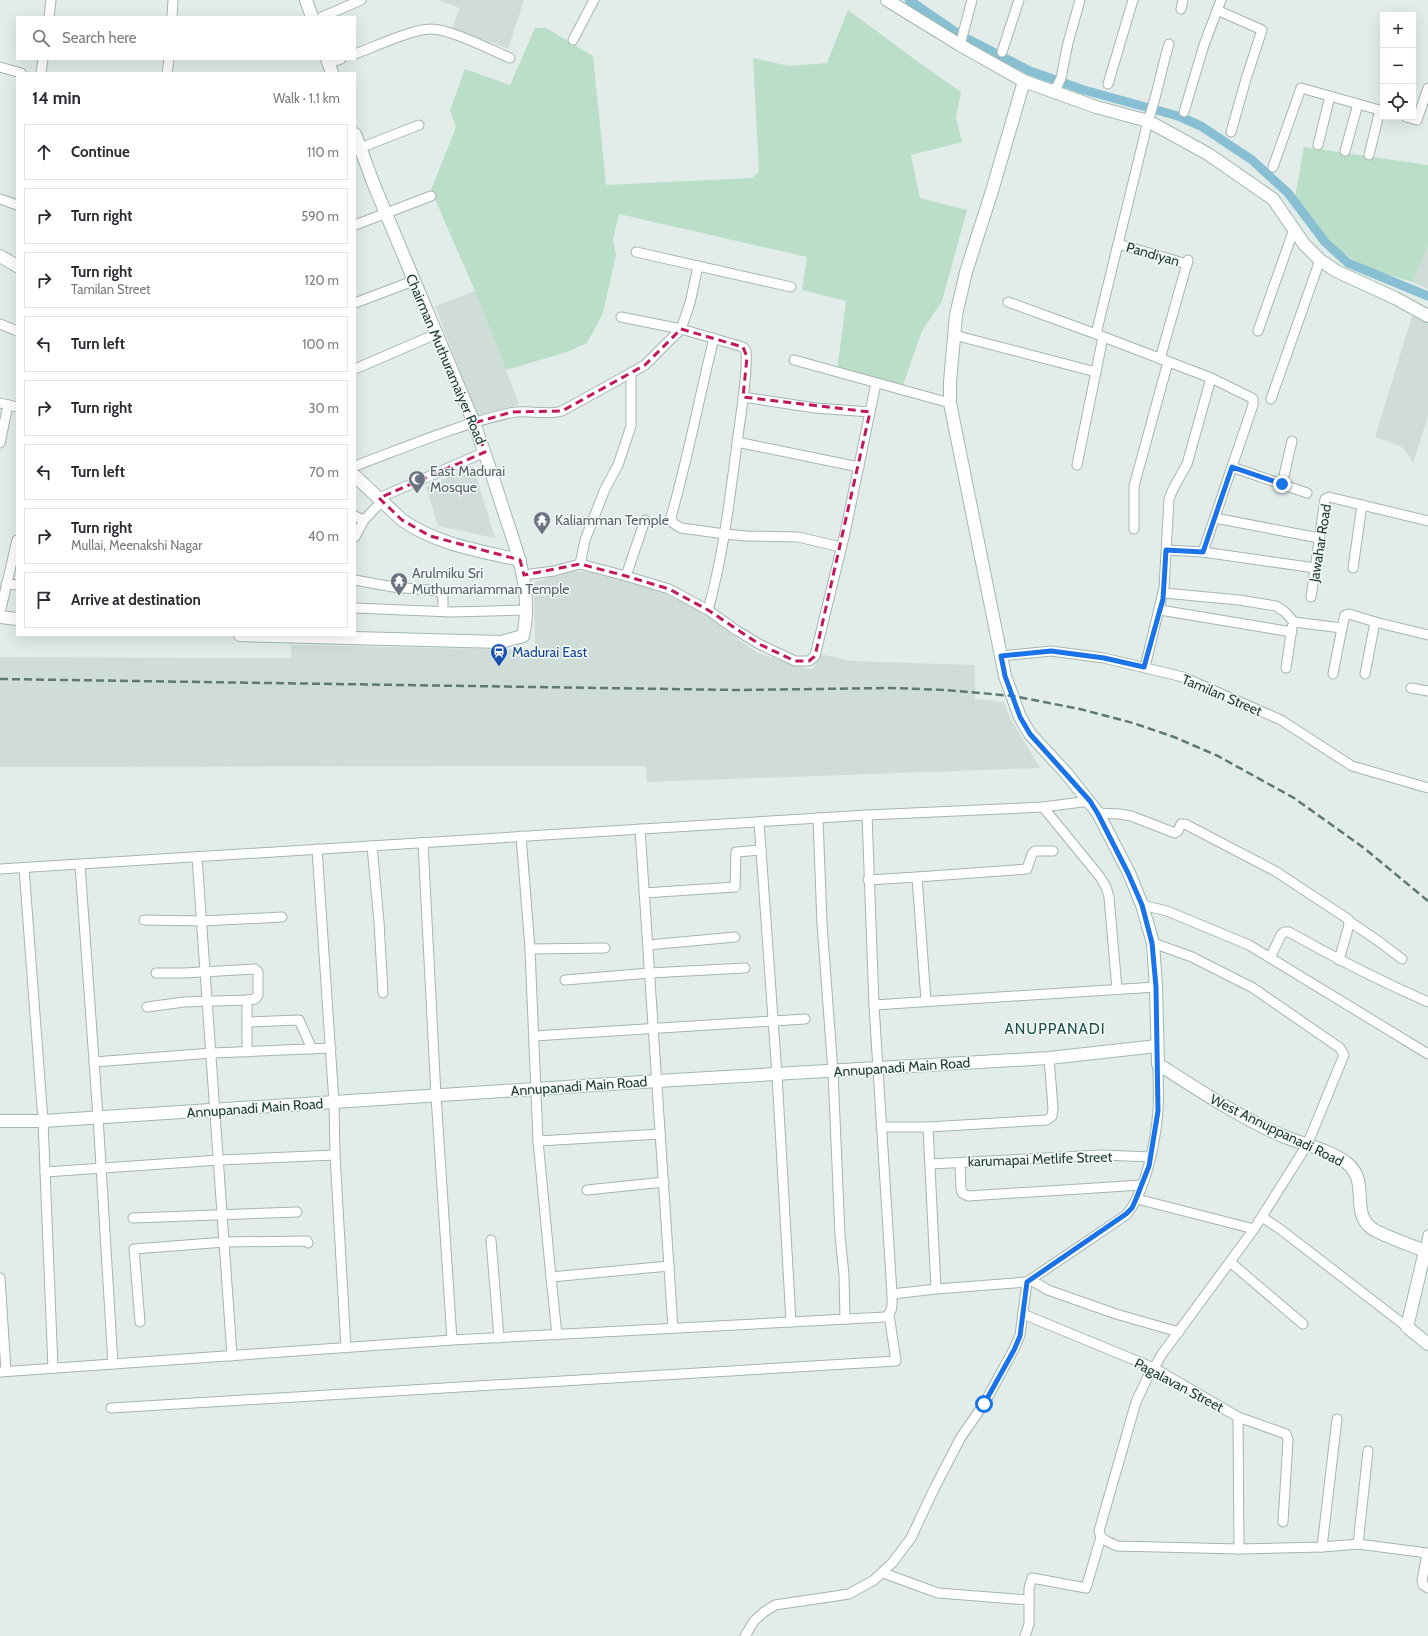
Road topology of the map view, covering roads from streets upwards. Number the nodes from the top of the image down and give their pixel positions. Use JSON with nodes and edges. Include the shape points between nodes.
{"nodes":[{"id":1,"x":51,"y":0,"type":"edge"},
{"id":2,"x":173,"y":0,"type":"edge"},
{"id":3,"x":306,"y":0,"type":"edge"},
{"id":4,"x":361,"y":0,"type":"edge"},
{"id":5,"x":594,"y":0,"type":"edge"},
{"id":6,"x":887,"y":0,"type":"edge"},
{"id":7,"x":972,"y":0,"type":"edge"},
{"id":8,"x":1018,"y":0,"type":"edge"},
{"id":9,"x":1080,"y":0,"type":"edge"},
{"id":10,"x":1133,"y":0,"type":"edge"},
{"id":11,"x":1183,"y":0,"type":"edge"},
{"id":12,"x":1220,"y":0,"type":"edge"},
{"id":13,"x":1181,"y":9,"type":"dead end"},
{"id":14,"x":1217,"y":10,"type":"junction"},
{"id":15,"x":49,"y":16,"type":"edge"},
{"id":16,"x":172,"y":16,"type":"edge"},
{"id":17,"x":312,"y":16,"type":"edge"},
{"id":18,"x":324,"y":16,"type":"edge"},
{"id":19,"x":962,"y":38,"type":"junction"},
{"id":20,"x":573,"y":40,"type":"dead end"},
{"id":21,"x":1169,"y":44,"type":"dead end"},
{"id":22,"x":1002,"y":52,"type":"dead end"},
{"id":23,"x":356,"y":54,"type":"edge"},
{"id":24,"x":510,"y":58,"type":"dead end"},
{"id":25,"x":43,"y":60,"type":"edge"},
{"id":26,"x":169,"y":60,"type":"edge"},
{"id":27,"x":339,"y":60,"type":"edge"},
{"id":28,"x":329,"y":65,"type":"edge"},
{"id":29,"x":0,"y":67,"type":"edge"},
{"id":30,"x":18,"y":72,"type":"edge"},
{"id":31,"x":41,"y":72,"type":"edge"},
{"id":32,"x":167,"y":72,"type":"edge"},
{"id":33,"x":1024,"y":81,"type":"junction"},
{"id":34,"x":1108,"y":84,"type":"dead end"},
{"id":35,"x":1058,"y":85,"type":"junction"},
{"id":36,"x":1428,"y":88,"type":"edge"},
{"id":37,"x":1330,"y":96,"type":"junction"},
{"id":38,"x":1358,"y":104,"type":"junction"},
{"id":39,"x":1380,"y":110,"type":"edge"},
{"id":40,"x":1184,"y":112,"type":"dead end"},
{"id":41,"x":1151,"y":113,"type":"junction"},
{"id":42,"x":1380,"y":117,"type":"edge"},
{"id":43,"x":1416,"y":120,"type":"edge"},
{"id":44,"x":419,"y":125,"type":"dead end"},
{"id":45,"x":1231,"y":132,"type":"dead end"},
{"id":46,"x":356,"y":139,"type":"edge"},
{"id":47,"x":1318,"y":145,"type":"dead end"},
{"id":48,"x":358,"y":149,"type":"edge"},
{"id":49,"x":1345,"y":151,"type":"dead end"},
{"id":50,"x":1369,"y":155,"type":"dead end"},
{"id":51,"x":1273,"y":167,"type":"dead end"},
{"id":52,"x":431,"y":196,"type":"dead end"},
{"id":53,"x":0,"y":198,"type":"edge"},
{"id":54,"x":16,"y":205,"type":"edge"},
{"id":55,"x":386,"y":213,"type":"junction"},
{"id":56,"x":356,"y":225,"type":"edge"},
{"id":57,"x":1294,"y":229,"type":"junction"},
{"id":58,"x":1118,"y":244,"type":"junction"},
{"id":59,"x":636,"y":252,"type":"dead end"},
{"id":60,"x":0,"y":256,"type":"edge"},
{"id":61,"x":1320,"y":260,"type":"junction"},
{"id":62,"x":16,"y":265,"type":"edge"},
{"id":63,"x":698,"y":266,"type":"junction"},
{"id":64,"x":413,"y":281,"type":"junction"},
{"id":65,"x":791,"y":288,"type":"dead end"},
{"id":66,"x":1008,"y":302,"type":"dead end"},
{"id":67,"x":356,"y":303,"type":"edge"},
{"id":68,"x":1428,"y":316,"type":"edge"},
{"id":69,"x":621,"y":317,"type":"dead end"},
{"id":70,"x":0,"y":324,"type":"edge"},
{"id":71,"x":681,"y":329,"type":"junction"},
{"id":72,"x":16,"y":331,"type":"edge"},
{"id":73,"x":1258,"y":331,"type":"dead end"},
{"id":74,"x":436,"y":334,"type":"junction"},
{"id":75,"x":954,"y":335,"type":"junction"},
{"id":76,"x":1099,"y":336,"type":"junction"},
{"id":77,"x":714,"y":338,"type":"junction"},
{"id":78,"x":794,"y":360,"type":"dead end"},
{"id":79,"x":1164,"y":361,"type":"junction"},
{"id":80,"x":356,"y":369,"type":"edge"},
{"id":81,"x":1096,"y":372,"type":"junction"},
{"id":82,"x":631,"y":373,"type":"junction"},
{"id":83,"x":1211,"y":378,"type":"junction"},
{"id":84,"x":876,"y":383,"type":"junction"},
{"id":85,"x":743,"y":398,"type":"junction"},
{"id":86,"x":1271,"y":399,"type":"dead end"},
{"id":87,"x":950,"y":403,"type":"junction"},
{"id":88,"x":8,"y":405,"type":"edge"},
{"id":89,"x":870,"y":412,"type":"junction"},
{"id":90,"x":474,"y":422,"type":"junction"},
{"id":91,"x":1292,"y":441,"type":"dead end"},
{"id":92,"x":737,"y":442,"type":"junction"},
{"id":93,"x":0,"y":443,"type":"edge"},
{"id":94,"x":485,"y":452,"type":"junction"},
{"id":95,"x":356,"y":466,"type":"edge"},
{"id":96,"x":1077,"y":466,"type":"dead end"},
{"id":97,"x":858,"y":467,"type":"junction"},
{"id":98,"x":1232,"y":467,"type":"junction"},
{"id":99,"x":356,"y":477,"type":"edge"},
{"id":100,"x":1282,"y":484,"type":"junction"},
{"id":101,"x":1307,"y":493,"type":"dead end"},
{"id":102,"x":381,"y":500,"type":"junction"},
{"id":103,"x":1362,"y":505,"type":"junction"},
{"id":104,"x":356,"y":516,"type":"edge"},
{"id":105,"x":1215,"y":518,"type":"junction"},
{"id":106,"x":364,"y":520,"type":"junction"},
{"id":107,"x":645,"y":520,"type":"dead end"},
{"id":108,"x":1428,"y":521,"type":"edge"},
{"id":109,"x":1134,"y":529,"type":"dead end"},
{"id":110,"x":725,"y":534,"type":"junction"},
{"id":111,"x":356,"y":535,"type":"edge"},
{"id":112,"x":1319,"y":538,"type":"junction"},
{"id":113,"x":16,"y":544,"type":"edge"},
{"id":114,"x":841,"y":547,"type":"junction"},
{"id":115,"x":1166,"y":550,"type":"junction"},
{"id":116,"x":1203,"y":552,"type":"junction"},
{"id":117,"x":520,"y":560,"type":"junction"},
{"id":118,"x":580,"y":564,"type":"junction"},
{"id":119,"x":1315,"y":568,"type":"junction"},
{"id":120,"x":1353,"y":568,"type":"dead end"},
{"id":121,"x":524,"y":575,"type":"junction"},
{"id":122,"x":626,"y":576,"type":"junction"},
{"id":123,"x":356,"y":580,"type":"edge"},
{"id":124,"x":6,"y":584,"type":"junction"},
{"id":125,"x":16,"y":585,"type":"edge"},
{"id":126,"x":1164,"y":593,"type":"junction"},
{"id":127,"x":1311,"y":597,"type":"dead end"},
{"id":128,"x":356,"y":608,"type":"edge"},
{"id":129,"x":526,"y":610,"type":"junction"},
{"id":130,"x":708,"y":610,"type":"junction"},
{"id":131,"x":1160,"y":610,"type":"junction"},
{"id":132,"x":443,"y":612,"type":"junction"},
{"id":133,"x":0,"y":613,"type":"edge"},
{"id":134,"x":0,"y":617,"type":"edge"},
{"id":135,"x":16,"y":619,"type":"edge"},
{"id":136,"x":1294,"y":622,"type":"junction"},
{"id":137,"x":1375,"y":622,"type":"junction"},
{"id":138,"x":1342,"y":628,"type":"junction"},
{"id":139,"x":1292,"y":632,"type":"junction"},
{"id":140,"x":1428,"y":635,"type":"edge"},
{"id":141,"x":277,"y":636,"type":"edge"},
{"id":142,"x":1001,"y":656,"type":"junction"},
{"id":143,"x":1144,"y":667,"type":"junction"},
{"id":144,"x":1286,"y":668,"type":"dead end"},
{"id":145,"x":1333,"y":674,"type":"dead end"},
{"id":146,"x":1365,"y":674,"type":"dead end"},
{"id":147,"x":1411,"y":688,"type":"dead end"},
{"id":148,"x":1428,"y":691,"type":"edge"},
{"id":149,"x":1428,"y":788,"type":"edge"},
{"id":150,"x":1090,"y":801,"type":"junction"},
{"id":151,"x":1043,"y":807,"type":"junction"},
{"id":152,"x":1098,"y":814,"type":"junction"},
{"id":153,"x":867,"y":815,"type":"junction"},
{"id":154,"x":818,"y":818,"type":"junction"},
{"id":155,"x":759,"y":822,"type":"junction"},
{"id":156,"x":640,"y":829,"type":"junction"},
{"id":157,"x":521,"y":836,"type":"junction"},
{"id":158,"x":423,"y":843,"type":"junction"},
{"id":159,"x":372,"y":846,"type":"junction"},
{"id":160,"x":317,"y":849,"type":"junction"},
{"id":161,"x":761,"y":850,"type":"junction"},
{"id":162,"x":1053,"y":850,"type":"dead end"},
{"id":163,"x":198,"y":857,"type":"junction"},
{"id":164,"x":80,"y":865,"type":"junction"},
{"id":165,"x":24,"y":868,"type":"junction"},
{"id":166,"x":0,"y":869,"type":"edge"},
{"id":167,"x":917,"y":877,"type":"junction"},
{"id":168,"x":868,"y":880,"type":"junction"},
{"id":169,"x":644,"y":893,"type":"junction"},
{"id":170,"x":1142,"y":905,"type":"junction"},
{"id":171,"x":282,"y":917,"type":"dead end"},
{"id":172,"x":144,"y":920,"type":"dead end"},
{"id":173,"x":202,"y":921,"type":"junction"},
{"id":174,"x":1349,"y":921,"type":"junction"},
{"id":175,"x":735,"y":937,"type":"dead end"},
{"id":176,"x":1152,"y":943,"type":"junction"},
{"id":177,"x":648,"y":945,"type":"junction"},
{"id":178,"x":605,"y":948,"type":"dead end"},
{"id":179,"x":530,"y":949,"type":"junction"},
{"id":180,"x":1270,"y":958,"type":"junction"},
{"id":181,"x":1402,"y":958,"type":"dead end"},
{"id":182,"x":1339,"y":960,"type":"junction"},
{"id":183,"x":746,"y":968,"type":"dead end"},
{"id":184,"x":206,"y":972,"type":"junction"},
{"id":185,"x":156,"y":973,"type":"dead end"},
{"id":186,"x":650,"y":973,"type":"junction"},
{"id":187,"x":565,"y":980,"type":"dead end"},
{"id":188,"x":1156,"y":987,"type":"junction"},
{"id":189,"x":1117,"y":989,"type":"junction"},
{"id":190,"x":383,"y":993,"type":"dead end"},
{"id":191,"x":247,"y":1000,"type":"junction"},
{"id":192,"x":926,"y":1001,"type":"junction"},
{"id":193,"x":208,"y":1002,"type":"junction"},
{"id":194,"x":1428,"y":1002,"type":"edge"},
{"id":195,"x":874,"y":1005,"type":"junction"},
{"id":196,"x":147,"y":1007,"type":"dead end"},
{"id":197,"x":805,"y":1019,"type":"dead end"},
{"id":198,"x":247,"y":1022,"type":"junction"},
{"id":199,"x":773,"y":1022,"type":"junction"},
{"id":200,"x":653,"y":1028,"type":"junction"},
{"id":201,"x":534,"y":1036,"type":"junction"},
{"id":202,"x":1157,"y":1046,"type":"junction"},
{"id":203,"x":312,"y":1048,"type":"junction"},
{"id":204,"x":331,"y":1048,"type":"junction"},
{"id":205,"x":247,"y":1052,"type":"junction"},
{"id":206,"x":212,"y":1054,"type":"junction"},
{"id":207,"x":1428,"y":1054,"type":"edge"},
{"id":208,"x":1049,"y":1058,"type":"junction"},
{"id":209,"x":94,"y":1062,"type":"junction"},
{"id":210,"x":1158,"y":1064,"type":"junction"},
{"id":211,"x":879,"y":1069,"type":"junction"},
{"id":212,"x":833,"y":1072,"type":"junction"},
{"id":213,"x":777,"y":1075,"type":"junction"},
{"id":214,"x":657,"y":1081,"type":"junction"},
{"id":215,"x":536,"y":1089,"type":"junction"},
{"id":216,"x":436,"y":1096,"type":"junction"},
{"id":217,"x":334,"y":1103,"type":"junction"},
{"id":218,"x":216,"y":1110,"type":"junction"},
{"id":219,"x":98,"y":1117,"type":"junction"},
{"id":220,"x":43,"y":1121,"type":"junction"},
{"id":221,"x":0,"y":1122,"type":"edge"},
{"id":222,"x":928,"y":1126,"type":"junction"},
{"id":223,"x":881,"y":1127,"type":"junction"},
{"id":224,"x":660,"y":1134,"type":"junction"},
{"id":225,"x":538,"y":1140,"type":"junction"},
{"id":226,"x":1307,"y":1145,"type":"junction"},
{"id":227,"x":335,"y":1155,"type":"junction"},
{"id":228,"x":1150,"y":1157,"type":"junction"},
{"id":229,"x":220,"y":1160,"type":"junction"},
{"id":230,"x":960,"y":1162,"type":"junction"},
{"id":231,"x":930,"y":1164,"type":"junction"},
{"id":232,"x":101,"y":1168,"type":"junction"},
{"id":233,"x":45,"y":1172,"type":"junction"},
{"id":234,"x":664,"y":1182,"type":"junction"},
{"id":235,"x":1142,"y":1185,"type":"junction"},
{"id":236,"x":587,"y":1190,"type":"dead end"},
{"id":237,"x":1136,"y":1199,"type":"junction"},
{"id":238,"x":297,"y":1212,"type":"dead end"},
{"id":239,"x":223,"y":1215,"type":"junction"},
{"id":240,"x":1262,"y":1217,"type":"junction"},
{"id":241,"x":133,"y":1218,"type":"dead end"},
{"id":242,"x":1254,"y":1229,"type":"junction"},
{"id":243,"x":1428,"y":1235,"type":"edge"},
{"id":244,"x":491,"y":1240,"type":"dead end"},
{"id":245,"x":225,"y":1242,"type":"junction"},
{"id":246,"x":308,"y":1243,"type":"dead end"},
{"id":247,"x":1427,"y":1251,"type":"edge"},
{"id":248,"x":1230,"y":1262,"type":"junction"},
{"id":249,"x":669,"y":1266,"type":"junction"},
{"id":250,"x":550,"y":1277,"type":"junction"},
{"id":251,"x":0,"y":1278,"type":"edge"},
{"id":252,"x":1029,"y":1281,"type":"junction"},
{"id":253,"x":936,"y":1289,"type":"junction"},
{"id":254,"x":892,"y":1294,"type":"junction"},
{"id":255,"x":1,"y":1306,"type":"edge"},
{"id":256,"x":1023,"y":1314,"type":"junction"},
{"id":257,"x":889,"y":1315,"type":"junction"},
{"id":258,"x":845,"y":1319,"type":"junction"},
{"id":259,"x":140,"y":1322,"type":"dead end"},
{"id":260,"x":791,"y":1322,"type":"junction"},
{"id":261,"x":1303,"y":1324,"type":"dead end"},
{"id":262,"x":1407,"y":1327,"type":"junction"},
{"id":263,"x":673,"y":1328,"type":"junction"},
{"id":264,"x":1179,"y":1332,"type":"junction"},
{"id":265,"x":557,"y":1334,"type":"junction"},
{"id":266,"x":499,"y":1338,"type":"junction"},
{"id":267,"x":452,"y":1340,"type":"junction"},
{"id":268,"x":1428,"y":1344,"type":"edge"},
{"id":269,"x":346,"y":1348,"type":"junction"},
{"id":270,"x":232,"y":1356,"type":"junction"},
{"id":271,"x":113,"y":1364,"type":"junction"},
{"id":272,"x":53,"y":1368,"type":"junction"},
{"id":273,"x":1153,"y":1368,"type":"junction"},
{"id":274,"x":3,"y":1372,"type":"edge"},
{"id":275,"x":112,"y":1408,"type":"dead end"},
{"id":276,"x":1238,"y":1417,"type":"junction"},
{"id":277,"x":1337,"y":1419,"type":"dead end"},
{"id":278,"x":1368,"y":1451,"type":"dead end"},
{"id":279,"x":1283,"y":1522,"type":"dead end"},
{"id":280,"x":1101,"y":1537,"type":"junction"},
{"id":281,"x":1358,"y":1544,"type":"junction"},
{"id":282,"x":1322,"y":1547,"type":"junction"},
{"id":283,"x":1239,"y":1549,"type":"junction"},
{"id":284,"x":1427,"y":1550,"type":"edge"},
{"id":285,"x":883,"y":1573,"type":"junction"},
{"id":286,"x":1428,"y":1588,"type":"edge"},
{"id":287,"x":1029,"y":1600,"type":"junction"},
{"id":288,"x":745,"y":1636,"type":"edge"},
{"id":289,"x":1026,"y":1636,"type":"edge"}],
"edges":[{"from":1,"to":15,"type":"street"},
{"from":2,"to":16,"type":"street"},
{"from":3,"to":17,"type":"street"},
{"from":4,"to":18,"type":"street"},
{"from":5,"to":20,"type":"street"},
{"from":6,"to":19,"type":"street"},
{"from":7,"to":19,"type":"street"},
{"from":8,"to":22,"type":"street"},
{"from":9,"to":35,"type":"street"},
{"from":10,"to":34,"type":"street"},
{"from":11,"to":13,"type":"street"},
{"from":12,"to":14,"type":"street"},
{"from":14,"to":40,"type":"street"},
{"from":14,"to":45,"type":"street","via":[[1262,30]]},
{"from":19,"to":33,"type":"street"},
{"from":21,"to":41,"type":"street"},
{"from":23,"to":24,"type":"street","via":[[419,31],[432,29],[448,32]]},
{"from":25,"to":31,"type":"street"},
{"from":26,"to":32,"type":"street"},
{"from":27,"to":28,"type":"street"},
{"from":29,"to":30,"type":"street"},
{"from":33,"to":35,"type":"street"},
{"from":33,"to":75,"type":"street","via":[[966,272]]},
{"from":35,"to":41,"type":"street"},
{"from":36,"to":43,"type":"street"},
{"from":37,"to":38,"type":"street"},
{"from":37,"to":47,"type":"street"},
{"from":37,"to":51,"type":"street","via":[[1301,88]]},
{"from":38,"to":39,"type":"street"},
{"from":38,"to":49,"type":"street"},
{"from":41,"to":57,"type":"street","via":[[1273,199]]},
{"from":41,"to":58,"type":"street"},
{"from":42,"to":50,"type":"street"},
{"from":44,"to":48,"type":"street"},
{"from":46,"to":48,"type":"street","name":"Chairman Muthuramaiyer Road"},
{"from":48,"to":55,"type":"street","name":"Chairman Muthuramaiyer Road"},
{"from":52,"to":55,"type":"street"},
{"from":53,"to":54,"type":"street"},
{"from":55,"to":56,"type":"street"},
{"from":55,"to":64,"type":"street","name":"Chairman Muthuramaiyer Road"},
{"from":57,"to":61,"type":"street"},
{"from":57,"to":73,"type":"street"},
{"from":58,"to":76,"type":"street"},
{"from":58,"to":79,"type":"street","name":"Pandiyan","via":[[1188,262]]},
{"from":59,"to":63,"type":"street"},
{"from":60,"to":62,"type":"street"},
{"from":61,"to":68,"type":"street","via":[[1336,271]]},
{"from":61,"to":86,"type":"street"},
{"from":63,"to":65,"type":"street"},
{"from":63,"to":71,"type":"street"},
{"from":64,"to":67,"type":"street"},
{"from":64,"to":74,"type":"street","name":"Chairman Muthuramaiyer Road"},
{"from":66,"to":76,"type":"street"},
{"from":69,"to":71,"type":"street"},
{"from":70,"to":72,"type":"street"},
{"from":71,"to":77,"type":"street"},
{"from":71,"to":82,"type":"street","via":[[645,365]]},
{"from":74,"to":80,"type":"street"},
{"from":74,"to":90,"type":"street","name":"Chairman Muthuramaiyer Road"},
{"from":75,"to":81,"type":"street"},
{"from":75,"to":87,"type":"street"},
{"from":76,"to":79,"type":"street"},
{"from":76,"to":81,"type":"street"},
{"from":77,"to":85,"type":"street","via":[[742,347],[746,351]]},
{"from":77,"to":110,"type":"street","via":[[683,477],[671,517],[673,523],[681,528]]},
{"from":78,"to":84,"type":"street"},
{"from":79,"to":83,"type":"street"},
{"from":79,"to":109,"type":"street","via":[[1135,478]]},
{"from":81,"to":96,"type":"street"},
{"from":82,"to":90,"type":"street","via":[[562,411],[549,414],[512,412]]},
{"from":82,"to":118,"type":"street","via":[[631,426],[618,465],[605,489],[585,540]]},
{"from":83,"to":98,"type":"street","via":[[1252,399],[1253,405]]},
{"from":83,"to":115,"type":"street","via":[[1187,464],[1169,499]]},
{"from":84,"to":87,"type":"street"},
{"from":84,"to":89,"type":"street"},
{"from":85,"to":89,"type":"street","via":[[815,408]]},
{"from":85,"to":92,"type":"street"},
{"from":87,"to":142,"type":"street"},
{"from":88,"to":93,"type":"street"},
{"from":89,"to":97,"type":"street"},
{"from":90,"to":94,"type":"street","name":"Chairman Muthuramaiyer Road"},
{"from":90,"to":95,"type":"street"},
{"from":91,"to":100,"type":"street"},
{"from":92,"to":97,"type":"street"},
{"from":92,"to":110,"type":"street"},
{"from":94,"to":102,"type":"street"},
{"from":94,"to":117,"type":"street","name":"Chairman Muthuramaiyer Road"},
{"from":97,"to":114,"type":"street"},
{"from":98,"to":100,"type":"street"},
{"from":98,"to":105,"type":"street"},
{"from":99,"to":102,"type":"street"},
{"from":100,"to":101,"type":"street"},
{"from":102,"to":106,"type":"street"},
{"from":102,"to":117,"type":"street","via":[[402,520],[430,536]]},
{"from":103,"to":108,"type":"street","name":"Jawahar Road"},
{"from":103,"to":112,"type":"street","name":"Jawahar Road","via":[[1329,497],[1325,499]]},
{"from":103,"to":120,"type":"street"},
{"from":104,"to":106,"type":"street"},
{"from":105,"to":112,"type":"street"},
{"from":105,"to":116,"type":"street"},
{"from":106,"to":111,"type":"street"},
{"from":107,"to":122,"type":"street"},
{"from":110,"to":114,"type":"street","via":[[798,537]]},
{"from":110,"to":130,"type":"street"},
{"from":112,"to":119,"type":"street","name":"Jawahar Road"},
{"from":113,"to":124,"type":"street"},
{"from":114,"to":130,"type":"street","via":[[815,656],[809,661],[795,661],[759,644]]},
{"from":115,"to":116,"type":"street"},
{"from":115,"to":126,"type":"street"},
{"from":116,"to":119,"type":"street"},
{"from":117,"to":121,"type":"street","name":"Chairman Muthuramaiyer Road"},
{"from":118,"to":121,"type":"street"},
{"from":118,"to":122,"type":"street"},
{"from":119,"to":127,"type":"street","name":"Jawahar Road"},
{"from":121,"to":129,"type":"street","name":"Chairman Muthuramaiyer Road"},
{"from":122,"to":130,"type":"street","via":[[669,589]]},
{"from":123,"to":132,"type":"street","via":[[439,591],[443,597]]},
{"from":124,"to":125,"type":"street"},
{"from":124,"to":133,"type":"street"},
{"from":126,"to":131,"type":"street"},
{"from":126,"to":136,"type":"street","via":[[1276,606]]},
{"from":128,"to":132,"type":"street"},
{"from":129,"to":132,"type":"street"},
{"from":129,"to":141,"type":"street","name":"Chairman Muthuramaiyer Road","via":[[523,636],[501,642]]},
{"from":131,"to":139,"type":"street"},
{"from":131,"to":143,"type":"street"},
{"from":134,"to":135,"type":"street"},
{"from":136,"to":138,"type":"street"},
{"from":136,"to":139,"type":"street"},
{"from":137,"to":138,"type":"street","via":[[1349,614],[1345,615]]},
{"from":137,"to":140,"type":"street"},
{"from":137,"to":146,"type":"street"},
{"from":138,"to":145,"type":"street"},
{"from":139,"to":144,"type":"street"},
{"from":142,"to":143,"type":"street","name":"Tamilan Street","via":[[1051,651],[1104,658]]},
{"from":142,"to":150,"type":"street","via":[[1005,676],[1020,717],[1030,734]]},
{"from":143,"to":149,"type":"street","name":"Tamilan Street","via":[[1183,677],[1281,720],[1352,766]]},
{"from":147,"to":148,"type":"street"},
{"from":150,"to":151,"type":"street"},
{"from":150,"to":152,"type":"street"},
{"from":151,"to":153,"type":"street"},
{"from":151,"to":189,"type":"street","via":[[1106,887]]},
{"from":152,"to":170,"type":"street"},
{"from":152,"to":174,"type":"street","via":[[1131,816],[1174,833],[1181,824],[1185,824],[1275,871]]},
{"from":153,"to":154,"type":"street"},
{"from":153,"to":168,"type":"street"},
{"from":154,"to":155,"type":"street"},
{"from":154,"to":212,"type":"street","via":[[822,924]]},
{"from":155,"to":156,"type":"street"},
{"from":155,"to":161,"type":"street"},
{"from":156,"to":157,"type":"street"},
{"from":156,"to":169,"type":"street"},
{"from":157,"to":158,"type":"street"},
{"from":157,"to":179,"type":"street"},
{"from":158,"to":159,"type":"street"},
{"from":158,"to":216,"type":"street"},
{"from":159,"to":160,"type":"street"},
{"from":159,"to":190,"type":"street"},
{"from":160,"to":163,"type":"street"},
{"from":160,"to":204,"type":"street"},
{"from":161,"to":169,"type":"street","via":[[736,852],[736,886]]},
{"from":161,"to":199,"type":"street"},
{"from":162,"to":167,"type":"street","via":[[1035,851],[1029,867],[1024,870]]},
{"from":163,"to":164,"type":"street"},
{"from":163,"to":173,"type":"street"},
{"from":164,"to":165,"type":"street"},
{"from":164,"to":209,"type":"street"},
{"from":165,"to":166,"type":"street"},
{"from":165,"to":220,"type":"street"},
{"from":167,"to":168,"type":"street"},
{"from":167,"to":192,"type":"street"},
{"from":168,"to":195,"type":"street"},
{"from":169,"to":177,"type":"street"},
{"from":170,"to":176,"type":"street"},
{"from":170,"to":180,"type":"street","via":[[1173,914],[1249,945]]},
{"from":171,"to":173,"type":"street"},
{"from":172,"to":173,"type":"street"},
{"from":173,"to":184,"type":"street"},
{"from":174,"to":181,"type":"street"},
{"from":174,"to":182,"type":"street"},
{"from":175,"to":177,"type":"street"},
{"from":176,"to":188,"type":"street"},
{"from":176,"to":226,"type":"street","via":[[1192,957],[1253,988],[1340,1048],[1344,1055],[1343,1060]]},
{"from":177,"to":186,"type":"street"},
{"from":178,"to":179,"type":"street"},
{"from":179,"to":201,"type":"street"},
{"from":180,"to":182,"type":"street","via":[[1281,935],[1289,932]]},
{"from":180,"to":207,"type":"street"},
{"from":182,"to":194,"type":"street"},
{"from":183,"to":186,"type":"street"},
{"from":184,"to":185,"type":"street"},
{"from":184,"to":191,"type":"street","via":[[258,972],[258,996]]},
{"from":184,"to":193,"type":"street"},
{"from":186,"to":187,"type":"street"},
{"from":186,"to":200,"type":"street"},
{"from":188,"to":189,"type":"street"},
{"from":188,"to":202,"type":"street"},
{"from":189,"to":192,"type":"street"},
{"from":191,"to":193,"type":"street"},
{"from":191,"to":198,"type":"street"},
{"from":192,"to":195,"type":"street"},
{"from":193,"to":196,"type":"street"},
{"from":193,"to":206,"type":"street"},
{"from":195,"to":211,"type":"street"},
{"from":197,"to":199,"type":"street"},
{"from":198,"to":203,"type":"street","via":[[299,1020]]},
{"from":198,"to":205,"type":"street"},
{"from":199,"to":200,"type":"street"},
{"from":199,"to":213,"type":"street"},
{"from":200,"to":201,"type":"street"},
{"from":200,"to":214,"type":"street"},
{"from":201,"to":215,"type":"street"},
{"from":202,"to":208,"type":"street","name":"Annupanadi Main Road"},
{"from":202,"to":210,"type":"street"},
{"from":203,"to":204,"type":"street"},
{"from":203,"to":205,"type":"street"},
{"from":204,"to":217,"type":"street"},
{"from":205,"to":206,"type":"street"},
{"from":206,"to":209,"type":"street"},
{"from":206,"to":218,"type":"street"},
{"from":208,"to":211,"type":"street","name":"Annupanadi Main Road"},
{"from":208,"to":222,"type":"street","via":[[1053,1108],[1052,1116],[1047,1120]]},
{"from":209,"to":219,"type":"street"},
{"from":210,"to":226,"type":"street","name":"West Annuppanadi Road","via":[[1217,1102],[1279,1134]]},
{"from":210,"to":228,"type":"street","via":[[1158,1111]]},
{"from":211,"to":212,"type":"street","name":"Annupanadi Main Road"},
{"from":211,"to":223,"type":"street"},
{"from":212,"to":213,"type":"street","name":"Annupanadi Main Road"},
{"from":212,"to":258,"type":"street"},
{"from":213,"to":214,"type":"street","name":"Annupanadi Main Road"},
{"from":213,"to":260,"type":"street"},
{"from":214,"to":215,"type":"street","name":"Annupanadi Main Road"},
{"from":214,"to":224,"type":"street"},
{"from":215,"to":216,"type":"street","name":"Annupanadi Main Road"},
{"from":215,"to":225,"type":"street"},
{"from":216,"to":217,"type":"street","name":"Annupanadi Main Road"},
{"from":216,"to":267,"type":"street"},
{"from":217,"to":218,"type":"street","name":"Annupanadi Main Road"},
{"from":217,"to":227,"type":"street"},
{"from":218,"to":219,"type":"street","name":"Annupanadi Main Road"},
{"from":218,"to":229,"type":"street"},
{"from":219,"to":220,"type":"street","name":"Annupanadi Main Road"},
{"from":219,"to":232,"type":"street"},
{"from":220,"to":221,"type":"street","name":"Annupanadi Main Road"},
{"from":220,"to":233,"type":"street"},
{"from":222,"to":223,"type":"street"},
{"from":222,"to":231,"type":"street"},
{"from":223,"to":254,"type":"street"},
{"from":224,"to":225,"type":"street"},
{"from":224,"to":234,"type":"street"},
{"from":225,"to":250,"type":"street"},
{"from":226,"to":240,"type":"street"},
{"from":226,"to":247,"type":"street","name":"West Annuppanadi Road","via":[[1336,1157],[1355,1172],[1359,1180],[1363,1220],[1371,1229]]},
{"from":227,"to":229,"type":"street"},
{"from":227,"to":269,"type":"street"},
{"from":228,"to":230,"type":"street","name":"karumapai Metlife Street","via":[[1102,1155]]},
{"from":228,"to":235,"type":"street"},
{"from":229,"to":232,"type":"street"},
{"from":229,"to":239,"type":"street"},
{"from":230,"to":231,"type":"street","name":"karumapai Metlife Street"},
{"from":230,"to":235,"type":"street","via":[[961,1189],[962,1193],[968,1196]]},
{"from":231,"to":253,"type":"street"},
{"from":232,"to":233,"type":"street"},
{"from":232,"to":271,"type":"street"},
{"from":233,"to":272,"type":"street"},
{"from":234,"to":236,"type":"street"},
{"from":234,"to":249,"type":"street"},
{"from":235,"to":237,"type":"street"},
{"from":237,"to":242,"type":"street"},
{"from":237,"to":252,"type":"street","via":[[1126,1214]]},
{"from":238,"to":239,"type":"street"},
{"from":239,"to":241,"type":"street"},
{"from":239,"to":245,"type":"street"},
{"from":240,"to":242,"type":"street"},
{"from":240,"to":262,"type":"street"},
{"from":242,"to":248,"type":"street"},
{"from":243,"to":247,"type":"street"},
{"from":244,"to":266,"type":"street"},
{"from":245,"to":246,"type":"street"},
{"from":245,"to":259,"type":"street","via":[[134,1249]]},
{"from":245,"to":270,"type":"street"},
{"from":247,"to":262,"type":"street"},
{"from":248,"to":261,"type":"street"},
{"from":248,"to":264,"type":"street"},
{"from":249,"to":250,"type":"street"},
{"from":249,"to":263,"type":"street"},
{"from":250,"to":265,"type":"street"},
{"from":251,"to":255,"type":"street"},
{"from":252,"to":253,"type":"street"},
{"from":252,"to":256,"type":"street"},
{"from":252,"to":264,"type":"street","via":[[1116,1314]]},
{"from":253,"to":254,"type":"street"},
{"from":254,"to":257,"type":"street","via":[[892,1310]]},
{"from":255,"to":274,"type":"street"},
{"from":256,"to":273,"type":"street","name":"Pagalavan Street"},
{"from":256,"to":285,"type":"street","via":[[1020,1336],[1014,1350],[984,1404],[961,1437],[911,1538]]},
{"from":257,"to":258,"type":"street"},
{"from":257,"to":275,"type":"street","via":[[896,1361]]},
{"from":258,"to":260,"type":"street"},
{"from":260,"to":263,"type":"street"},
{"from":262,"to":268,"type":"street"},
{"from":263,"to":265,"type":"street"},
{"from":264,"to":273,"type":"street"},
{"from":265,"to":266,"type":"street"},
{"from":266,"to":267,"type":"street"},
{"from":267,"to":269,"type":"street"},
{"from":269,"to":270,"type":"street"},
{"from":270,"to":271,"type":"street"},
{"from":271,"to":272,"type":"street"},
{"from":272,"to":274,"type":"street"},
{"from":273,"to":276,"type":"street","name":"Pagalavan Street"},
{"from":273,"to":280,"type":"street","via":[[1133,1410],[1099,1531]]},
{"from":276,"to":279,"type":"street","name":"Pagalavan Street","via":[[1286,1434],[1288,1440]]},
{"from":276,"to":283,"type":"street"},
{"from":277,"to":282,"type":"street"},
{"from":278,"to":281,"type":"street"},
{"from":280,"to":283,"type":"street","via":[[1117,1546]]},
{"from":280,"to":287,"type":"street","via":[[1086,1588],[1032,1578]]},
{"from":281,"to":282,"type":"street"},
{"from":281,"to":284,"type":"street"},
{"from":282,"to":283,"type":"street"},
{"from":284,"to":286,"type":"street","via":[[1422,1585]]},
{"from":285,"to":287,"type":"street","via":[[938,1593]]},
{"from":285,"to":288,"type":"street","via":[[849,1594],[775,1605],[754,1621]]},
{"from":287,"to":289,"type":"street"}]}
